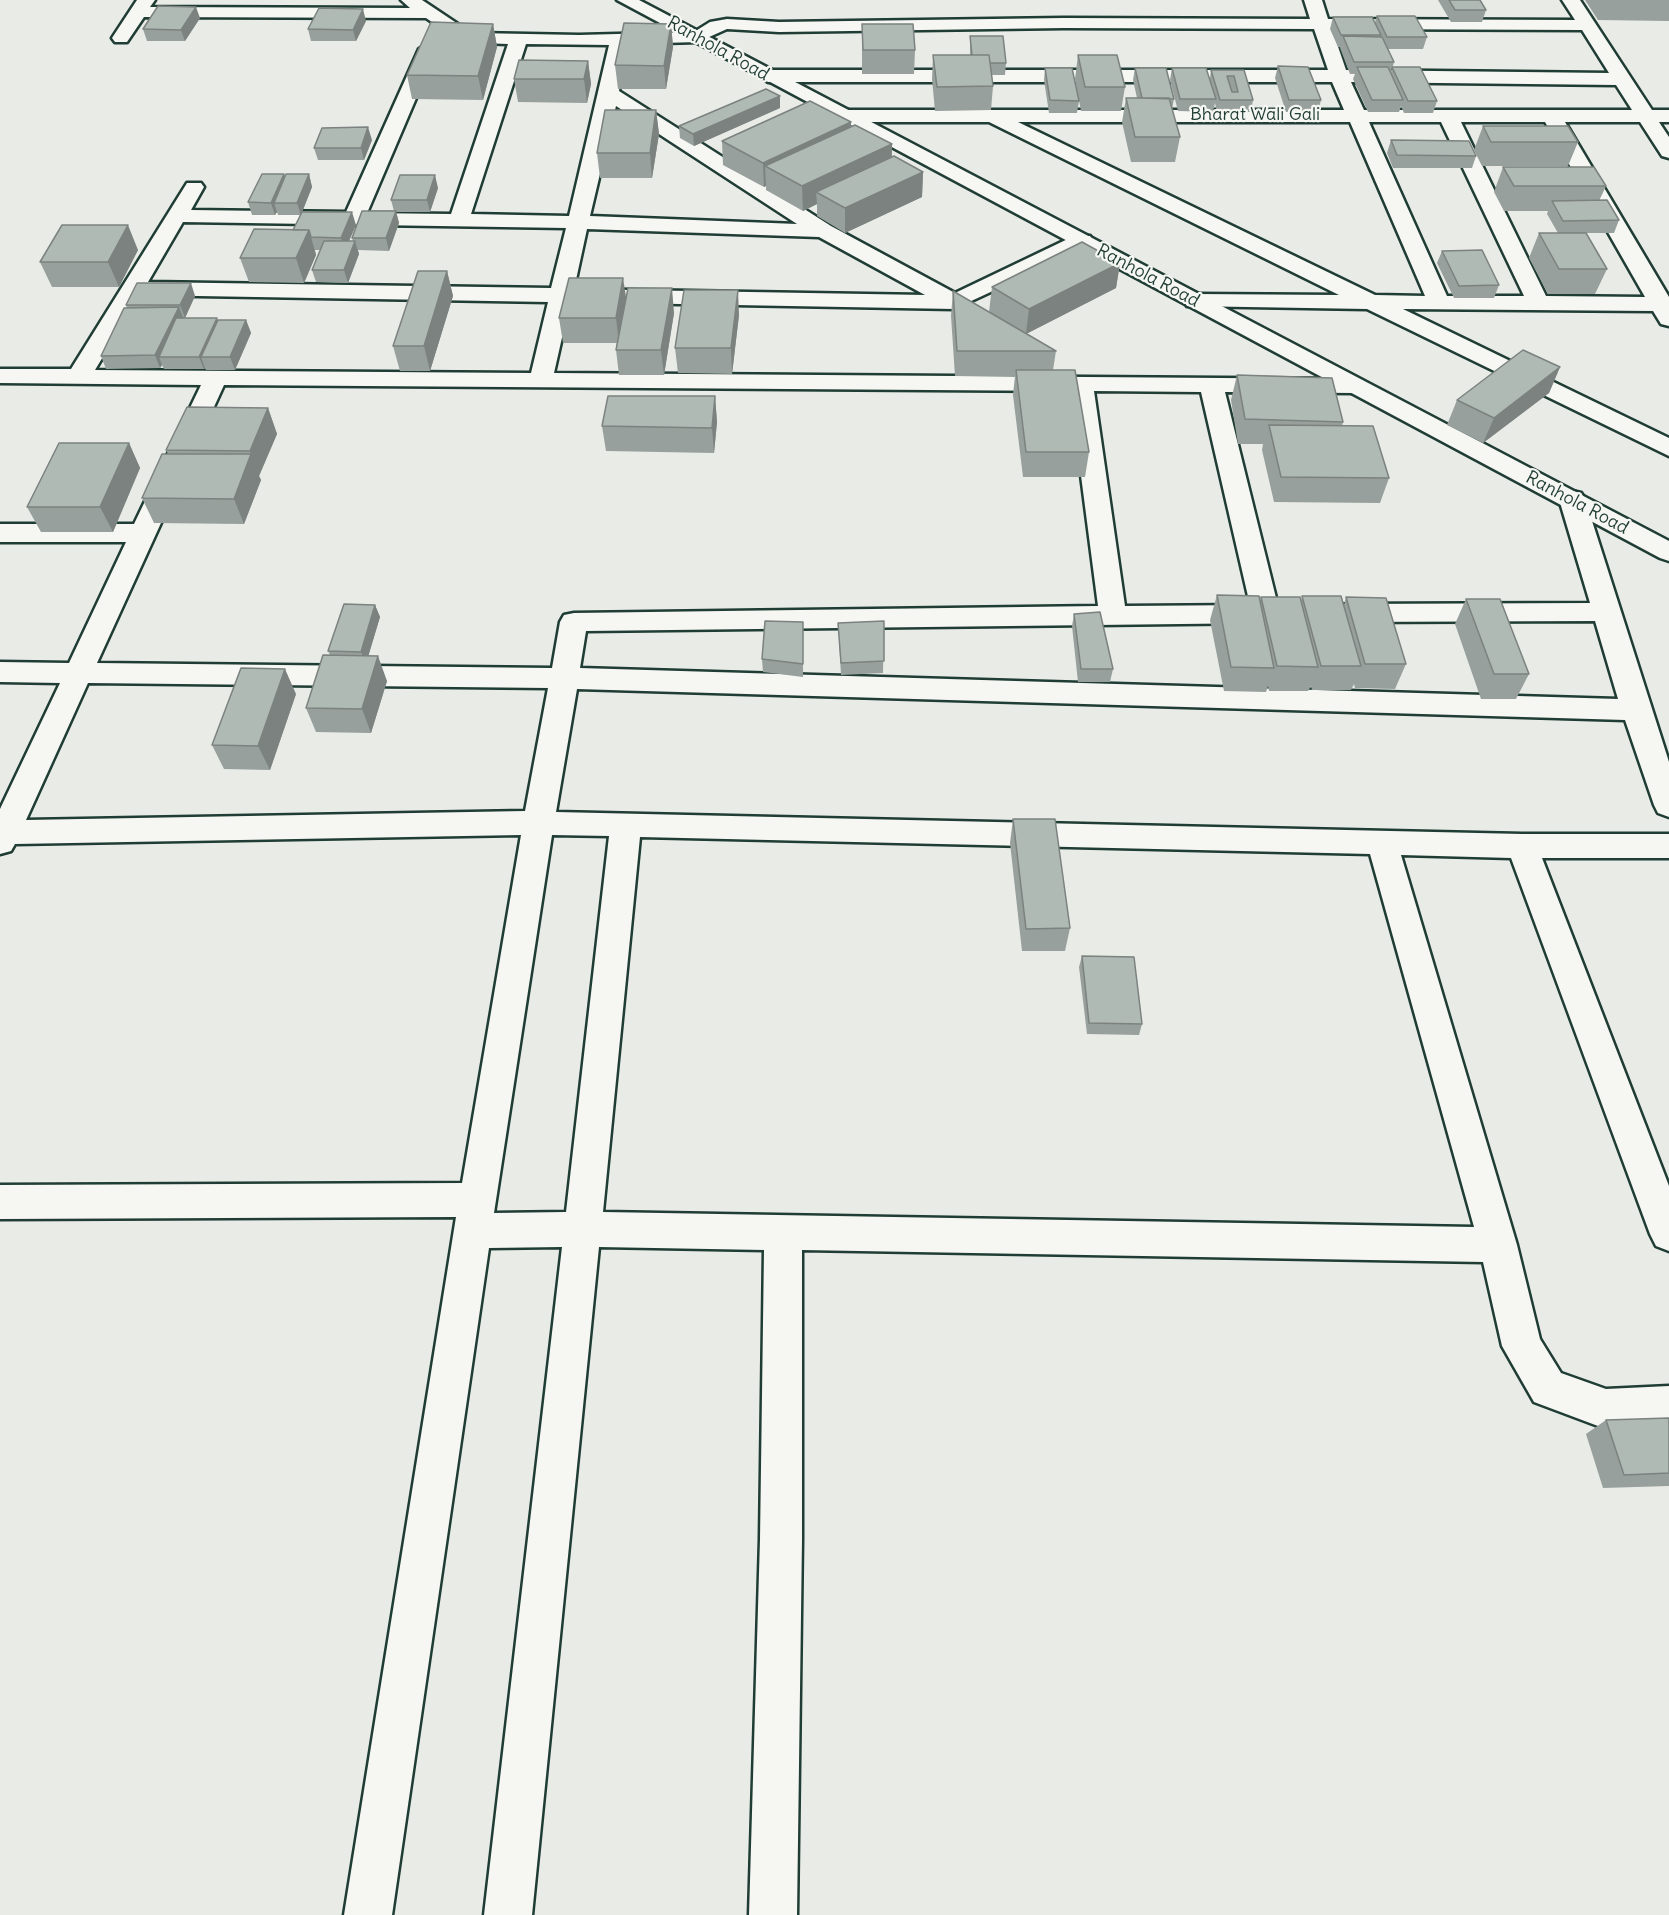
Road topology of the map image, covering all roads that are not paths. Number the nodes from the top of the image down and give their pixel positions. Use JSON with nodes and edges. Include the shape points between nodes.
{"nodes":[{"id":1,"x":411,"y":0,"type":"edge"},
{"id":2,"x":626,"y":0,"type":"edge"},
{"id":3,"x":1313,"y":0,"type":"edge"},
{"id":4,"x":1571,"y":0,"type":"edge"},
{"id":5,"x":142,"y":6,"type":"edge"},
{"id":6,"x":434,"y":16,"type":"junction"},
{"id":7,"x":1320,"y":23,"type":"junction"},
{"id":8,"x":1587,"y":25,"type":"junction"},
{"id":9,"x":698,"y":37,"type":"junction"},
{"id":10,"x":121,"y":38,"type":"dead end"},
{"id":11,"x":519,"y":39,"type":"junction"},
{"id":12,"x":619,"y":39,"type":"junction"},
{"id":13,"x":768,"y":76,"type":"junction"},
{"id":14,"x":1339,"y":76,"type":"junction"},
{"id":15,"x":1622,"y":79,"type":"junction"},
{"id":16,"x":609,"y":93,"type":"junction"},
{"id":17,"x":990,"y":115,"type":"junction"},
{"id":18,"x":1357,"y":115,"type":"junction"},
{"id":19,"x":1551,"y":115,"type":"junction"},
{"id":20,"x":842,"y":116,"type":"junction"},
{"id":21,"x":1448,"y":116,"type":"junction"},
{"id":22,"x":1646,"y":116,"type":"junction"},
{"id":23,"x":1669,"y":116,"type":"edge"},
{"id":24,"x":1669,"y":152,"type":"edge"},
{"id":25,"x":194,"y":187,"type":"dead end"},
{"id":26,"x":176,"y":216,"type":"junction"},
{"id":27,"x":354,"y":219,"type":"junction"},
{"id":28,"x":459,"y":220,"type":"junction"},
{"id":29,"x":578,"y":222,"type":"junction"},
{"id":30,"x":823,"y":231,"type":"junction"},
{"id":31,"x":1082,"y":241,"type":"junction"},
{"id":32,"x":134,"y":288,"type":"junction"},
{"id":33,"x":561,"y":296,"type":"junction"},
{"id":34,"x":1195,"y":301,"type":"junction"},
{"id":35,"x":1369,"y":301,"type":"junction"},
{"id":36,"x":954,"y":302,"type":"junction"},
{"id":37,"x":1439,"y":302,"type":"junction"},
{"id":38,"x":1538,"y":303,"type":"junction"},
{"id":39,"x":1666,"y":309,"type":"edge"},
{"id":40,"x":975,"y":313,"type":"edge"},
{"id":41,"x":0,"y":376,"type":"edge"},
{"id":42,"x":79,"y":376,"type":"junction"},
{"id":43,"x":1083,"y":376,"type":"junction"},
{"id":44,"x":216,"y":377,"type":"junction"},
{"id":45,"x":541,"y":379,"type":"junction"},
{"id":46,"x":1211,"y":383,"type":"junction"},
{"id":47,"x":1355,"y":386,"type":"junction"},
{"id":48,"x":1669,"y":448,"type":"edge"},
{"id":49,"x":1572,"y":499,"type":"junction"},
{"id":50,"x":0,"y":533,"type":"edge"},
{"id":51,"x":144,"y":533,"type":"junction"},
{"id":52,"x":1669,"y":552,"type":"edge"},
{"id":53,"x":1606,"y":612,"type":"junction"},
{"id":54,"x":1266,"y":614,"type":"junction"},
{"id":55,"x":1113,"y":615,"type":"junction"},
{"id":56,"x":0,"y":672,"type":"edge"},
{"id":57,"x":79,"y":673,"type":"junction"},
{"id":58,"x":562,"y":678,"type":"junction"},
{"id":59,"x":1636,"y":710,"type":"junction"},
{"id":60,"x":1669,"y":805,"type":"edge"},
{"id":61,"x":539,"y":823,"type":"junction"},
{"id":62,"x":626,"y":825,"type":"junction"},
{"id":63,"x":2,"y":835,"type":"edge"},
{"id":64,"x":1382,"y":842,"type":"junction"},
{"id":65,"x":1522,"y":846,"type":"junction"},
{"id":66,"x":1669,"y":846,"type":"edge"},
{"id":67,"x":0,"y":1202,"type":"edge"},
{"id":68,"x":475,"y":1215,"type":"junction"},
{"id":69,"x":583,"y":1229,"type":"junction"},
{"id":70,"x":783,"y":1232,"type":"junction"},
{"id":71,"x":1669,"y":1234,"type":"edge"},
{"id":72,"x":1498,"y":1245,"type":"junction"},
{"id":73,"x":1669,"y":1406,"type":"edge"},
{"id":74,"x":368,"y":1915,"type":"edge"},
{"id":75,"x":508,"y":1915,"type":"edge"},
{"id":76,"x":773,"y":1915,"type":"edge"}],
"edges":[{"from":1,"to":6,"type":"street"},
{"from":2,"to":9,"type":"street","name":"Ranhola Road"},
{"from":3,"to":7,"type":"street"},
{"from":4,"to":8,"type":"street"},
{"from":5,"to":6,"type":"street"},
{"from":5,"to":10,"type":"street"},
{"from":6,"to":11,"type":"street","via":[[474,38]]},
{"from":6,"to":27,"type":"street"},
{"from":7,"to":8,"type":"street"},
{"from":7,"to":9,"type":"street","via":[[797,27],[727,24]]},
{"from":7,"to":14,"type":"street"},
{"from":8,"to":15,"type":"street"},
{"from":9,"to":12,"type":"street"},
{"from":9,"to":13,"type":"street","name":"Ranhola Road"},
{"from":11,"to":12,"type":"street"},
{"from":11,"to":28,"type":"street"},
{"from":12,"to":16,"type":"street"},
{"from":13,"to":14,"type":"street"},
{"from":13,"to":20,"type":"street","name":"Ranhola Road"},
{"from":14,"to":15,"type":"street"},
{"from":14,"to":18,"type":"street"},
{"from":15,"to":22,"type":"street"},
{"from":16,"to":29,"type":"street"},
{"from":16,"to":30,"type":"street"},
{"from":17,"to":18,"type":"street","name":"Bharat Wali Gali"},
{"from":17,"to":20,"type":"street","name":"Bharat Wali Gali"},
{"from":17,"to":35,"type":"street"},
{"from":18,"to":21,"type":"street","name":"Bharat Wali Gali"},
{"from":18,"to":37,"type":"street"},
{"from":19,"to":21,"type":"street","name":"Bharat Wali Gali"},
{"from":19,"to":22,"type":"street","name":"Bharat Wali Gali"},
{"from":19,"to":39,"type":"street"},
{"from":20,"to":31,"type":"street","name":"Ranhola Road"},
{"from":21,"to":38,"type":"street"},
{"from":22,"to":23,"type":"street","name":"Bharat Wali Gali"},
{"from":22,"to":24,"type":"street"},
{"from":25,"to":26,"type":"street"},
{"from":26,"to":27,"type":"street"},
{"from":26,"to":32,"type":"street"},
{"from":27,"to":28,"type":"street"},
{"from":28,"to":29,"type":"street"},
{"from":29,"to":30,"type":"street"},
{"from":29,"to":33,"type":"street"},
{"from":30,"to":36,"type":"street"},
{"from":31,"to":34,"type":"street","name":"Ranhola Road"},
{"from":31,"to":36,"type":"street"},
{"from":32,"to":33,"type":"street"},
{"from":32,"to":42,"type":"street"},
{"from":33,"to":36,"type":"street"},
{"from":33,"to":45,"type":"street"},
{"from":34,"to":35,"type":"street"},
{"from":34,"to":47,"type":"street","name":"Ranhola Road"},
{"from":35,"to":37,"type":"street"},
{"from":35,"to":48,"type":"street"},
{"from":36,"to":40,"type":"street"},
{"from":37,"to":38,"type":"street"},
{"from":38,"to":39,"type":"street"},
{"from":41,"to":42,"type":"street"},
{"from":42,"to":44,"type":"street"},
{"from":43,"to":45,"type":"street"},
{"from":43,"to":46,"type":"street"},
{"from":43,"to":55,"type":"street"},
{"from":44,"to":45,"type":"street"},
{"from":44,"to":51,"type":"street"},
{"from":46,"to":47,"type":"street"},
{"from":46,"to":54,"type":"street"},
{"from":47,"to":49,"type":"street","name":"Ranhola Road"},
{"from":49,"to":52,"type":"street","name":"Ranhola Road"},
{"from":49,"to":53,"type":"street"},
{"from":50,"to":51,"type":"street"},
{"from":51,"to":57,"type":"street"},
{"from":53,"to":54,"type":"street"},
{"from":53,"to":59,"type":"street"},
{"from":54,"to":55,"type":"street"},
{"from":55,"to":58,"type":"street","via":[[574,622]]},
{"from":56,"to":57,"type":"street"},
{"from":57,"to":58,"type":"street"},
{"from":57,"to":63,"type":"street"},
{"from":58,"to":59,"type":"street"},
{"from":58,"to":61,"type":"street"},
{"from":59,"to":60,"type":"street"},
{"from":61,"to":62,"type":"street"},
{"from":61,"to":63,"type":"street"},
{"from":61,"to":68,"type":"street"},
{"from":62,"to":64,"type":"street"},
{"from":62,"to":69,"type":"street"},
{"from":64,"to":65,"type":"street"},
{"from":64,"to":72,"type":"street"},
{"from":65,"to":66,"type":"street"},
{"from":65,"to":71,"type":"street"},
{"from":67,"to":68,"type":"street"},
{"from":68,"to":69,"type":"street"},
{"from":68,"to":74,"type":"street"},
{"from":69,"to":70,"type":"street"},
{"from":69,"to":75,"type":"street"},
{"from":70,"to":72,"type":"street"},
{"from":70,"to":76,"type":"street"},
{"from":72,"to":73,"type":"street","via":[[1522,1346],[1548,1388],[1606,1409]]}]}
